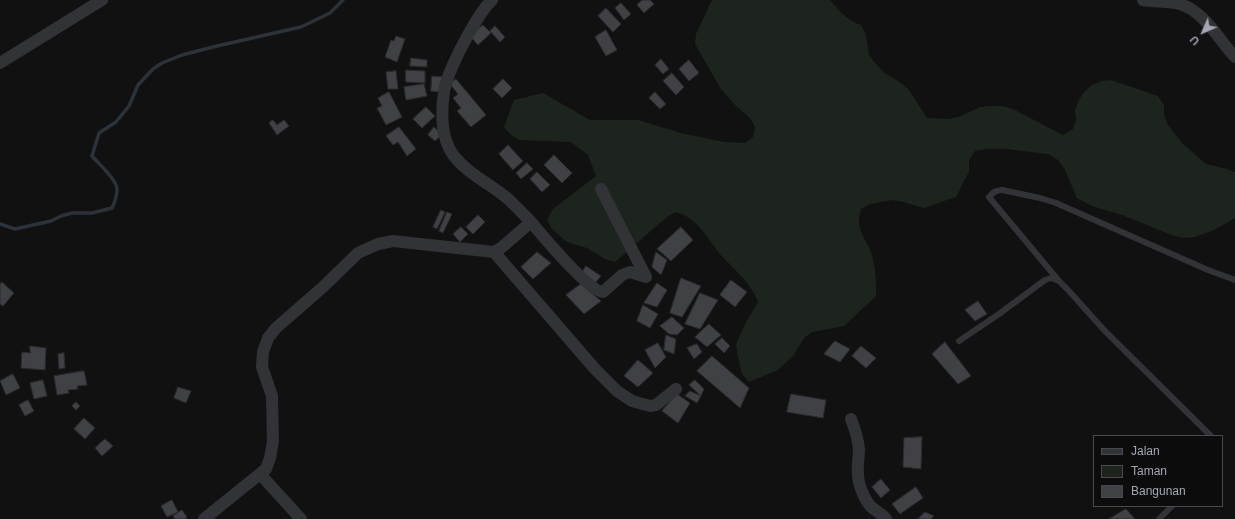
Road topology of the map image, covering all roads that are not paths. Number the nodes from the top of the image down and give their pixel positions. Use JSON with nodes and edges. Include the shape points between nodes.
{"nodes":[{"id":1,"x":102,"y":0,"type":"edge"},
{"id":2,"x":492,"y":0,"type":"edge"},
{"id":3,"x":1143,"y":0,"type":"edge"},
{"id":4,"x":1183,"y":2,"type":"edge"},
{"id":5,"x":1235,"y":57,"type":"edge"},
{"id":6,"x":0,"y":63,"type":"edge"},
{"id":7,"x":601,"y":189,"type":"dead end"},
{"id":8,"x":531,"y":222,"type":"junction"},
{"id":9,"x":494,"y":252,"type":"junction"},
{"id":10,"x":1235,"y":280,"type":"edge"},
{"id":11,"x":1059,"y":281,"type":"junction"},
{"id":12,"x":959,"y":341,"type":"dead end"},
{"id":13,"x":676,"y":389,"type":"dead end"},
{"id":14,"x":851,"y":420,"type":"dead end"},
{"id":15,"x":1210,"y":435,"type":"edge"},
{"id":16,"x":260,"y":474,"type":"junction"},
{"id":17,"x":1171,"y":507,"type":"edge"},
{"id":18,"x":204,"y":519,"type":"edge"},
{"id":19,"x":301,"y":519,"type":"edge"},
{"id":20,"x":886,"y":519,"type":"edge"},
{"id":21,"x":1159,"y":519,"type":"edge"}],
"edges":[{"from":1,"to":6,"type":"street"},
{"from":2,"to":8,"type":"street","via":[[475,23],[449,75],[444,91],[443,129],[447,144],[455,157],[507,198]]},
{"from":3,"to":4,"type":"street"},
{"from":4,"to":5,"type":"street","via":[[1205,20]]},
{"from":7,"to":8,"type":"street","via":[[646,276],[630,272],[622,275],[603,292],[596,291]]},
{"from":8,"to":9,"type":"street"},
{"from":9,"to":13,"type":"street","via":[[617,391],[632,401],[650,406],[656,405]]},
{"from":9,"to":16,"type":"street","via":[[393,242],[366,248],[276,328],[262,352],[262,367],[272,396],[273,441],[266,469]]},
{"from":10,"to":11,"type":"lane","via":[[1056,203],[1002,190],[992,193],[989,197]]},
{"from":11,"to":12,"type":"lane","via":[[1051,278],[1045,280]]},
{"from":11,"to":15,"type":"lane","via":[[1104,330]]},
{"from":14,"to":20,"type":"street","via":[[856,430],[859,451],[858,476],[864,496],[868,504]]},
{"from":16,"to":18,"type":"street"},
{"from":16,"to":19,"type":"street"},
{"from":17,"to":21,"type":"lane"}]}
